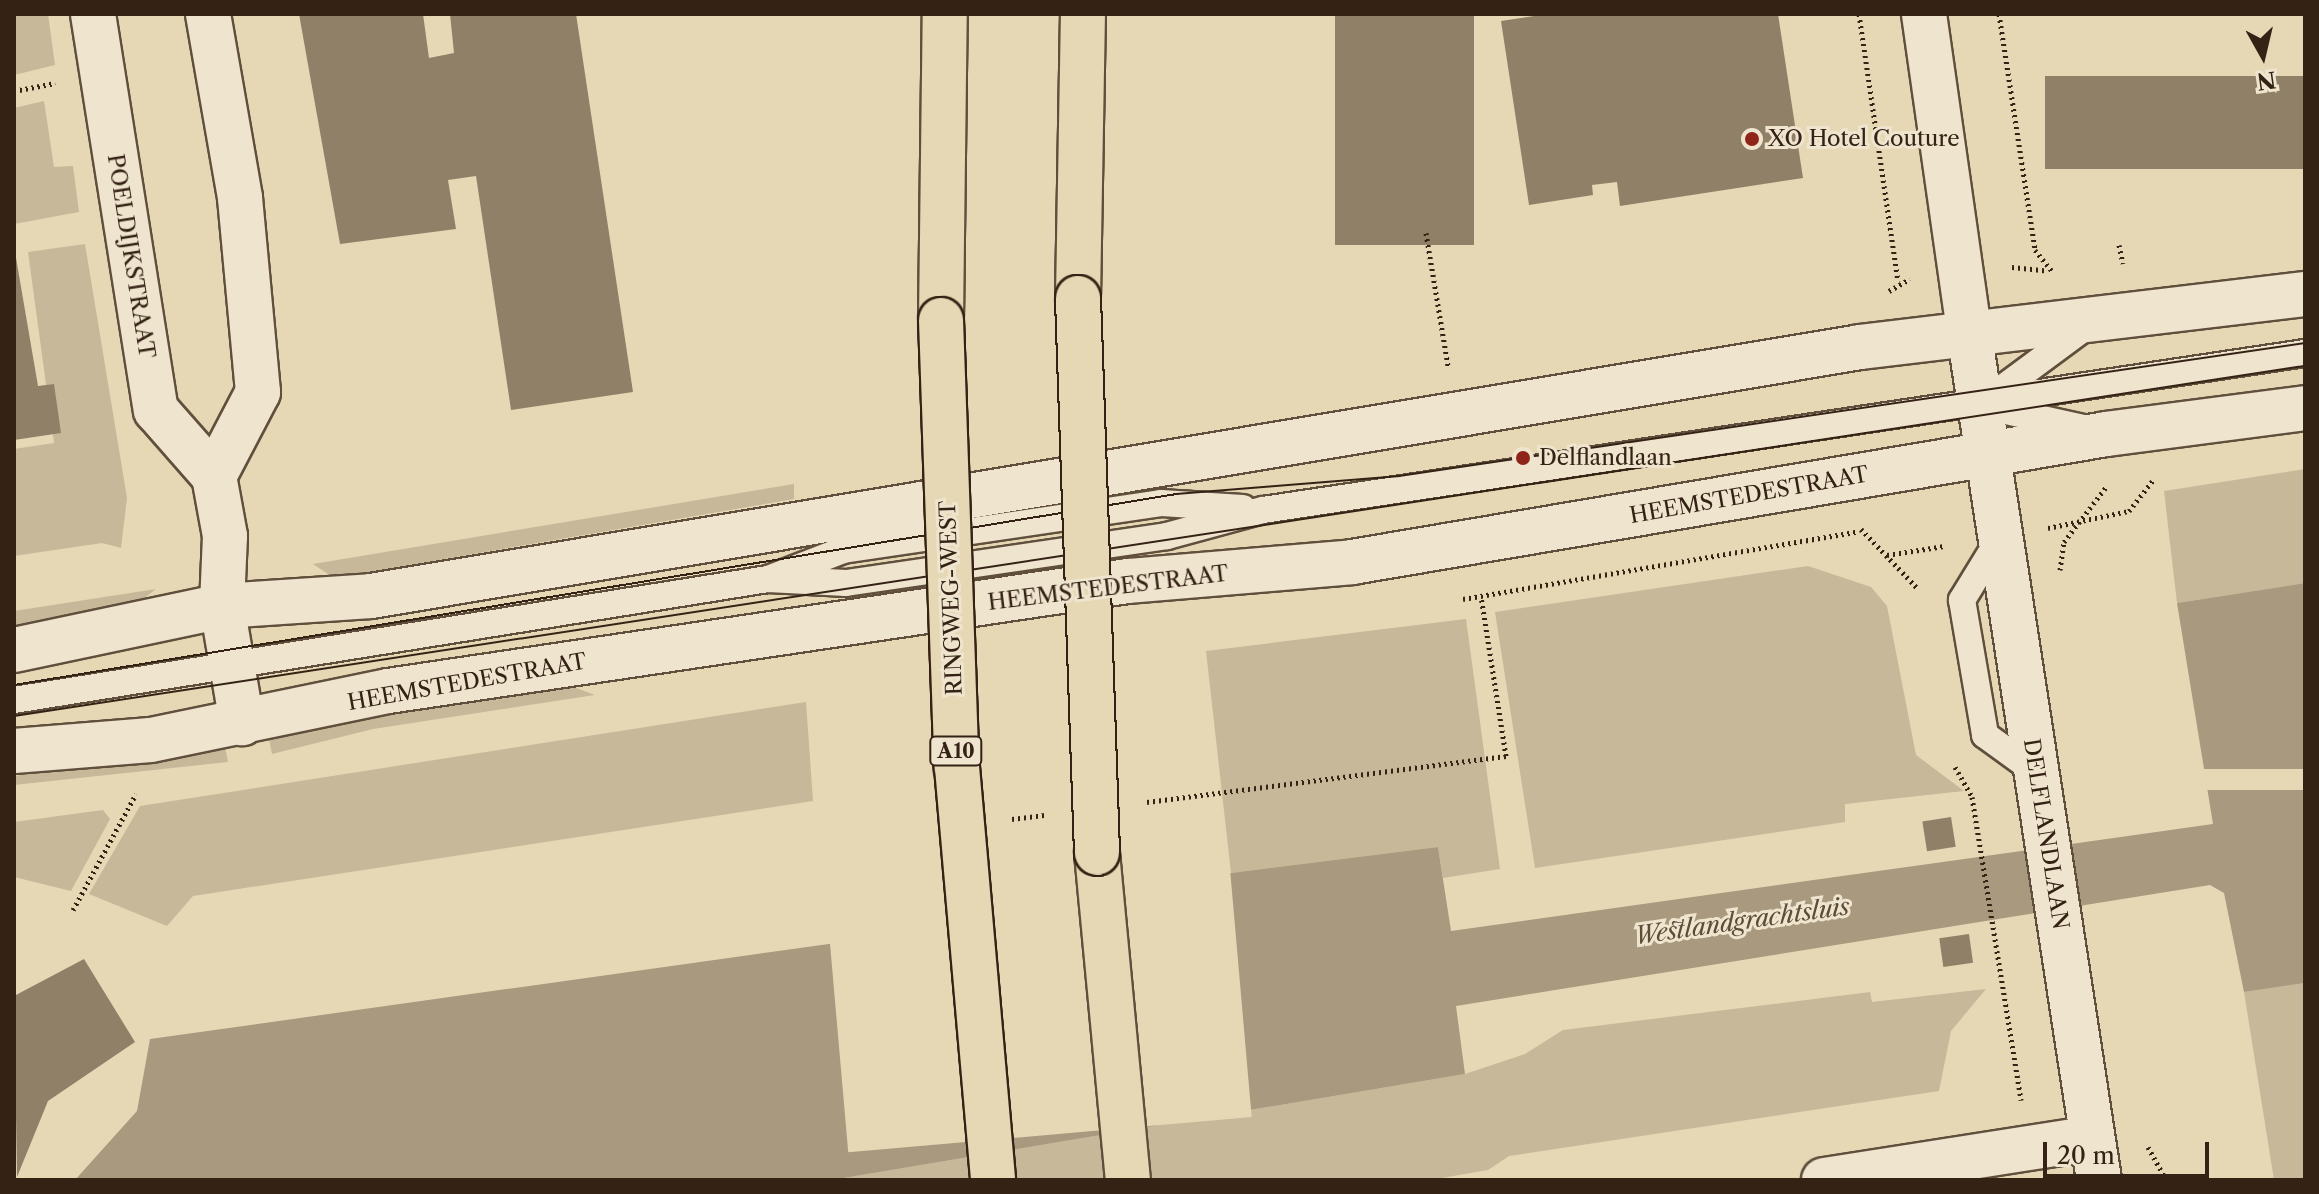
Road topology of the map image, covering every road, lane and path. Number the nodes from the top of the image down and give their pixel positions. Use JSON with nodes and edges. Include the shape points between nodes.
{"nodes":[{"id":1,"x":93,"y":14,"type":"edge"},
{"id":2,"x":208,"y":14,"type":"edge"},
{"id":3,"x":945,"y":14,"type":"edge"},
{"id":4,"x":1083,"y":14,"type":"edge"},
{"id":5,"x":1859,"y":14,"type":"edge"},
{"id":6,"x":1924,"y":14,"type":"edge"},
{"id":7,"x":1999,"y":14,"type":"edge"},
{"id":8,"x":1426,"y":233,"type":"dead end"},
{"id":9,"x":2055,"y":274,"type":"dead end"},
{"id":10,"x":1898,"y":281,"type":"dead end"},
{"id":11,"x":2305,"y":294,"type":"edge"},
{"id":12,"x":2088,"y":325,"type":"junction"},
{"id":13,"x":1969,"y":332,"type":"junction"},
{"id":14,"x":2305,"y":353,"type":"edge"},
{"id":15,"x":1450,"y":373,"type":"dead end"},
{"id":16,"x":1978,"y":406,"type":"junction"},
{"id":17,"x":2305,"y":408,"type":"edge"},
{"id":18,"x":2106,"y":434,"type":"junction"},
{"id":19,"x":1986,"y":455,"type":"junction"},
{"id":20,"x":214,"y":476,"type":"junction"},
{"id":21,"x":2153,"y":480,"type":"dead end"},
{"id":22,"x":2108,"y":483,"type":"dead end"},
{"id":23,"x":2081,"y":521,"type":"junction"},
{"id":24,"x":2059,"y":582,"type":"dead end"},
{"id":25,"x":1481,"y":597,"type":"dead end"},
{"id":26,"x":222,"y":606,"type":"junction"},
{"id":27,"x":14,"y":650,"type":"edge"},
{"id":28,"x":230,"y":667,"type":"junction"},
{"id":29,"x":14,"y":700,"type":"edge"},
{"id":30,"x":242,"y":723,"type":"junction"},
{"id":31,"x":14,"y":751,"type":"edge"},
{"id":32,"x":144,"y":779,"type":"dead end"},
{"id":33,"x":1972,"y":797,"type":"dead end"},
{"id":34,"x":1135,"y":803,"type":"dead end"},
{"id":35,"x":1059,"y":813,"type":"dead end"},
{"id":36,"x":998,"y":821,"type":"dead end"},
{"id":37,"x":73,"y":910,"type":"dead end"},
{"id":38,"x":2006,"y":1011,"type":"dead end"},
{"id":39,"x":2095,"y":1159,"type":"edge"},
{"id":40,"x":993,"y":1180,"type":"edge"},
{"id":41,"x":1128,"y":1180,"type":"edge"},
{"id":42,"x":1824,"y":1180,"type":"edge"}],
"edges":[{"from":1,"to":20,"type":"street","name":"POELDIJKSTRAAT","via":[[156,410]]},
{"from":2,"to":20,"type":"street","via":[[240,198],[258,392]]},
{"from":3,"to":40,"type":"highway","name":"RINGWEG-WEST","number":"A10","bridge":true,"via":[[941,320],[957,767]]},
{"from":4,"to":41,"type":"highway","bridge":true,"via":[[1078,298],[1086,678]]},
{"from":5,"to":10,"type":"path"},
{"from":6,"to":13,"type":"street","name":"DELFLANDLAAN"},
{"from":7,"to":9,"type":"path","via":[[2035,250]]},
{"from":8,"to":15,"type":"path"},
{"from":11,"to":12,"type":"street","name":"HEEMSTEDESTRAAT"},
{"from":12,"to":13,"type":"street","name":"HEEMSTEDESTRAAT"},
{"from":12,"to":16,"type":"lane","name":"HEEMSTEDESTRAAT"},
{"from":13,"to":16,"type":"street","name":"DELFLANDLAAN"},
{"from":13,"to":26,"type":"street","name":"HEEMSTEDESTRAAT","via":[[371,596]]},
{"from":14,"to":16,"type":"lane","name":"HEEMSTEDESTRAAT"},
{"from":16,"to":18,"type":"lane","name":"HEEMSTEDESTRAAT"},
{"from":16,"to":19,"type":"street","name":"DELFLANDLAAN"},
{"from":16,"to":28,"type":"lane","name":"HEEMSTEDESTRAAT","via":[[1263,510],[1161,503],[843,550],[768,579]]},
{"from":17,"to":18,"type":"street","name":"HEEMSTEDESTRAAT"},
{"from":18,"to":19,"type":"street","name":"HEEMSTEDESTRAAT"},
{"from":19,"to":30,"type":"street","name":"HEEMSTEDESTRAAT","via":[[1352,562],[1128,581],[402,689]]},
{"from":19,"to":39,"type":"street","name":"DELFLANDLAAN"},
{"from":20,"to":26,"type":"street","via":[[225,536]]},
{"from":21,"to":23,"type":"path","via":[[2129,511]]},
{"from":22,"to":23,"type":"path"},
{"from":23,"to":24,"type":"path","via":[[2064,542]]},
{"from":25,"to":34,"type":"path","via":[[1506,756]]},
{"from":26,"to":27,"type":"street","name":"HEEMSTEDESTRAAT"},
{"from":26,"to":28,"type":"street"},
{"from":28,"to":29,"type":"lane","name":"HEEMSTEDESTRAAT"},
{"from":28,"to":30,"type":"street"},
{"from":30,"to":31,"type":"street","name":"HEEMSTEDESTRAAT","via":[[151,740]]},
{"from":32,"to":37,"type":"path"},
{"from":33,"to":38,"type":"path"},
{"from":35,"to":36,"type":"path"},
{"from":39,"to":42,"type":"street"}]}
